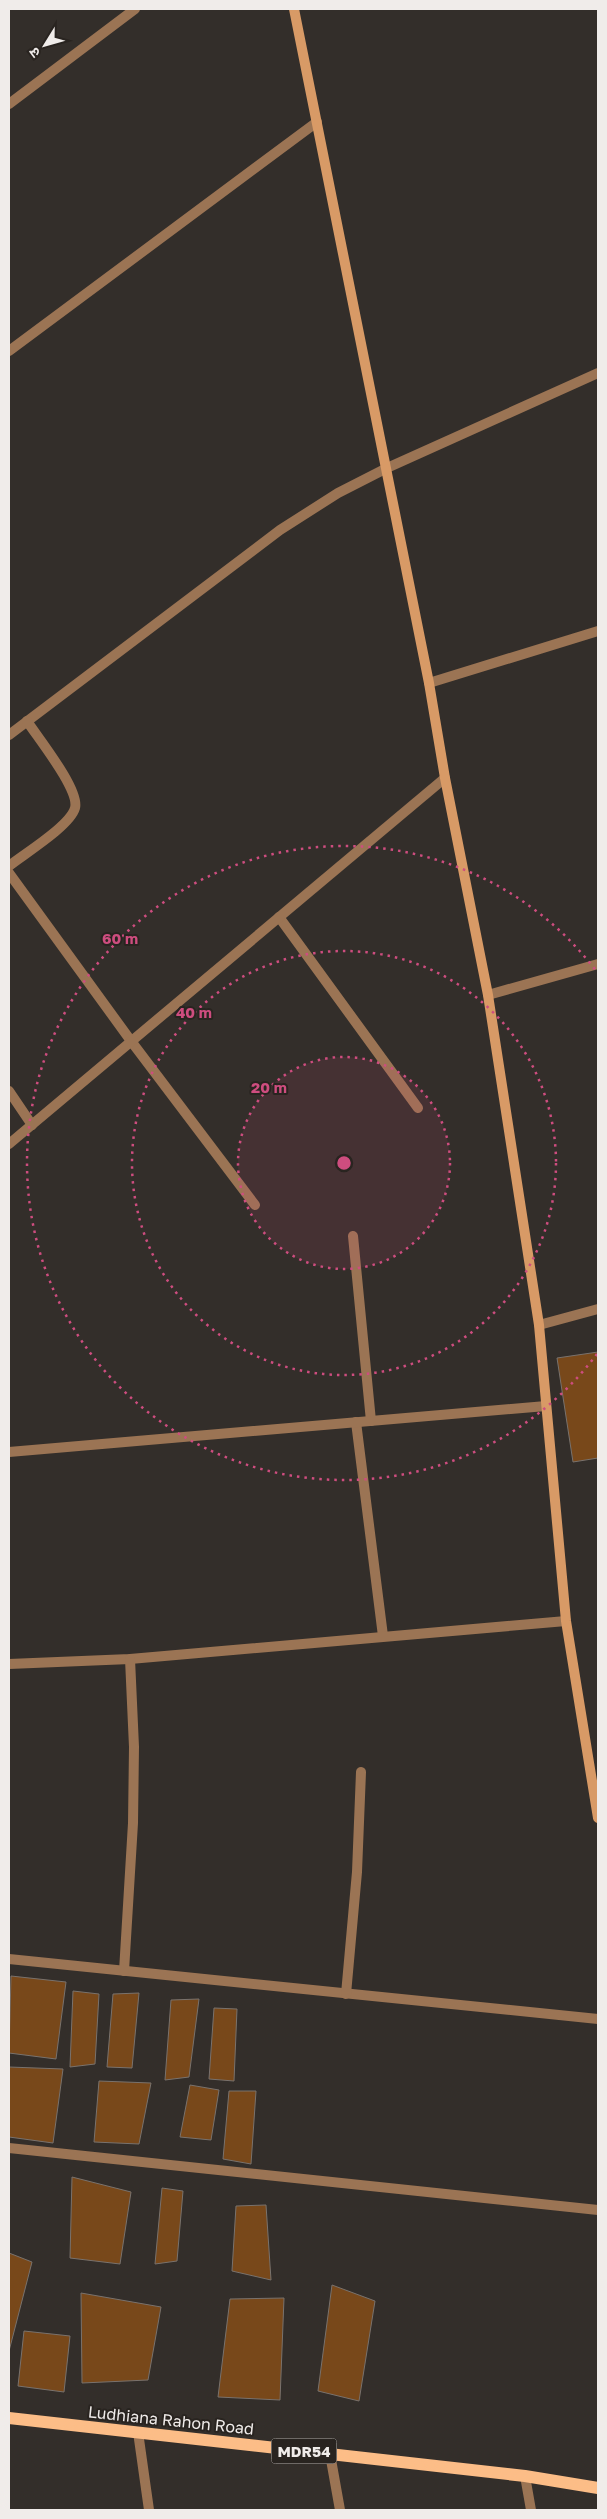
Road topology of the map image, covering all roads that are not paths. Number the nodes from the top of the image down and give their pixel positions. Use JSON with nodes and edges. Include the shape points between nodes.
{"nodes":[{"id":1,"x":135,"y":9,"type":"edge"},
{"id":2,"x":294,"y":9,"type":"edge"},
{"id":3,"x":9,"y":104,"type":"edge"},
{"id":4,"x":317,"y":122,"type":"junction"},
{"id":5,"x":9,"y":351,"type":"edge"},
{"id":6,"x":598,"y":373,"type":"edge"},
{"id":7,"x":386,"y":468,"type":"junction"},
{"id":8,"x":598,"y":631,"type":"edge"},
{"id":9,"x":429,"y":683,"type":"junction"},
{"id":10,"x":27,"y":721,"type":"junction"},
{"id":11,"x":9,"y":735,"type":"edge"},
{"id":12,"x":445,"y":778,"type":"junction"},
{"id":13,"x":9,"y":866,"type":"edge"},
{"id":14,"x":9,"y":873,"type":"edge"},
{"id":15,"x":280,"y":917,"type":"junction"},
{"id":16,"x":598,"y":964,"type":"edge"},
{"id":17,"x":488,"y":995,"type":"junction"},
{"id":18,"x":131,"y":1041,"type":"junction"},
{"id":19,"x":9,"y":1092,"type":"edge"},
{"id":20,"x":418,"y":1108,"type":"dead end"},
{"id":21,"x":32,"y":1125,"type":"junction"},
{"id":22,"x":9,"y":1144,"type":"edge"},
{"id":23,"x":255,"y":1205,"type":"dead end"},
{"id":24,"x":353,"y":1236,"type":"dead end"},
{"id":25,"x":598,"y":1309,"type":"edge"},
{"id":26,"x":539,"y":1325,"type":"junction"},
{"id":27,"x":546,"y":1406,"type":"junction"},
{"id":28,"x":371,"y":1421,"type":"junction"},
{"id":29,"x":356,"y":1422,"type":"junction"},
{"id":30,"x":9,"y":1452,"type":"edge"},
{"id":31,"x":566,"y":1621,"type":"junction"},
{"id":32,"x":383,"y":1636,"type":"junction"},
{"id":33,"x":130,"y":1660,"type":"junction"},
{"id":34,"x":9,"y":1664,"type":"edge"},
{"id":35,"x":361,"y":1772,"type":"dead end"},
{"id":36,"x":596,"y":1799,"type":"edge"},
{"id":37,"x":598,"y":1818,"type":"edge"},
{"id":38,"x":9,"y":1960,"type":"edge"},
{"id":39,"x":124,"y":1971,"type":"junction"},
{"id":40,"x":346,"y":1994,"type":"junction"},
{"id":41,"x":598,"y":2020,"type":"edge"},
{"id":42,"x":9,"y":2148,"type":"edge"},
{"id":43,"x":598,"y":2210,"type":"edge"},
{"id":44,"x":9,"y":2418,"type":"edge"},
{"id":45,"x":138,"y":2432,"type":"junction"},
{"id":46,"x":330,"y":2454,"type":"junction"},
{"id":47,"x":526,"y":2476,"type":"junction"},
{"id":48,"x":598,"y":2488,"type":"edge"},
{"id":49,"x":149,"y":2510,"type":"edge"},
{"id":50,"x":340,"y":2510,"type":"edge"},
{"id":51,"x":531,"y":2510,"type":"edge"}],
"edges":[{"from":1,"to":3,"type":"street"},
{"from":2,"to":4,"type":"street"},
{"from":4,"to":5,"type":"street"},
{"from":4,"to":7,"type":"street"},
{"from":6,"to":7,"type":"street"},
{"from":7,"to":9,"type":"street"},
{"from":7,"to":10,"type":"street","via":[[338,493],[280,530]]},
{"from":8,"to":9,"type":"street"},
{"from":9,"to":12,"type":"street"},
{"from":10,"to":11,"type":"street"},
{"from":10,"to":13,"type":"street","via":[[73,791],[75,807],[67,820]]},
{"from":12,"to":15,"type":"street"},
{"from":12,"to":17,"type":"street"},
{"from":14,"to":18,"type":"street"},
{"from":15,"to":18,"type":"street"},
{"from":15,"to":20,"type":"street"},
{"from":16,"to":17,"type":"street"},
{"from":17,"to":26,"type":"street"},
{"from":18,"to":21,"type":"street"},
{"from":18,"to":23,"type":"street"},
{"from":19,"to":21,"type":"street"},
{"from":21,"to":22,"type":"street"},
{"from":24,"to":28,"type":"street"},
{"from":25,"to":26,"type":"street"},
{"from":26,"to":27,"type":"street"},
{"from":27,"to":28,"type":"street"},
{"from":27,"to":31,"type":"street"},
{"from":28,"to":29,"type":"street"},
{"from":29,"to":30,"type":"street"},
{"from":29,"to":32,"type":"street"},
{"from":31,"to":32,"type":"street"},
{"from":31,"to":36,"type":"street"},
{"from":32,"to":33,"type":"street"},
{"from":33,"to":34,"type":"street"},
{"from":33,"to":39,"type":"street","via":[[133,1824]]},
{"from":35,"to":40,"type":"street","via":[[357,1872]]},
{"from":36,"to":37,"type":"street"},
{"from":38,"to":39,"type":"street"},
{"from":39,"to":40,"type":"street"},
{"from":40,"to":41,"type":"street"},
{"from":42,"to":43,"type":"street"},
{"from":44,"to":45,"type":"main road","name":"Ludhiana Rahon Road","number":"MDR54"},
{"from":45,"to":46,"type":"main road","name":"Ludhiana Rahon Road","number":"MDR54"},
{"from":45,"to":49,"type":"street"},
{"from":46,"to":47,"type":"main road","name":"Ludhiana Rahon Road","number":"MDR54"},
{"from":46,"to":50,"type":"street"},
{"from":47,"to":48,"type":"main road","name":"Ludhiana Rahon Road","number":"MDR54"},
{"from":47,"to":51,"type":"street"}]}
